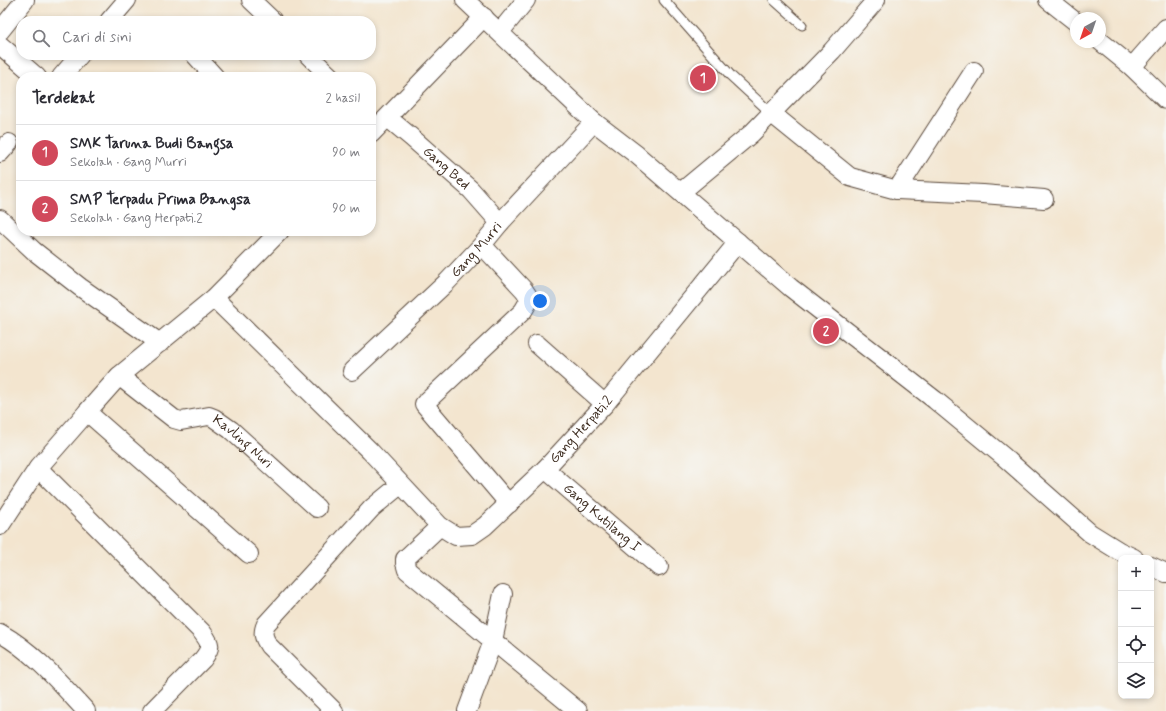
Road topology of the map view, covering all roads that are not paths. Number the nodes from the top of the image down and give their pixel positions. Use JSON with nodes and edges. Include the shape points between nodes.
{"nodes":[{"id":1,"x":25,"y":0,"type":"edge"},
{"id":2,"x":127,"y":0,"type":"edge"},
{"id":3,"x":251,"y":0,"type":"edge"},
{"id":4,"x":465,"y":0,"type":"edge"},
{"id":5,"x":526,"y":0,"type":"edge"},
{"id":6,"x":664,"y":0,"type":"edge"},
{"id":7,"x":774,"y":0,"type":"edge"},
{"id":8,"x":876,"y":0,"type":"edge"},
{"id":9,"x":1048,"y":0,"type":"edge"},
{"id":10,"x":113,"y":16,"type":"edge"},
{"id":11,"x":268,"y":16,"type":"edge"},
{"id":12,"x":484,"y":17,"type":"junction"},
{"id":13,"x":1070,"y":17,"type":"edge"},
{"id":14,"x":802,"y":25,"type":"dead end"},
{"id":15,"x":1166,"y":28,"type":"edge"},
{"id":16,"x":0,"y":31,"type":"edge"},
{"id":17,"x":500,"y":32,"type":"junction"},
{"id":18,"x":0,"y":45,"type":"edge"},
{"id":19,"x":1106,"y":47,"type":"edge"},
{"id":20,"x":16,"y":59,"type":"edge"},
{"id":21,"x":17,"y":60,"type":"edge"},
{"id":22,"x":76,"y":60,"type":"edge"},
{"id":23,"x":200,"y":60,"type":"edge"},
{"id":24,"x":313,"y":60,"type":"edge"},
{"id":25,"x":1132,"y":67,"type":"junction"},
{"id":26,"x":974,"y":71,"type":"dead end"},
{"id":27,"x":31,"y":72,"type":"edge"},
{"id":28,"x":65,"y":72,"type":"edge"},
{"id":29,"x":210,"y":72,"type":"edge"},
{"id":30,"x":326,"y":72,"type":"edge"},
{"id":31,"x":1166,"y":100,"type":"edge"},
{"id":32,"x":771,"y":113,"type":"junction"},
{"id":33,"x":594,"y":122,"type":"junction"},
{"id":34,"x":377,"y":124,"type":"edge"},
{"id":35,"x":897,"y":190,"type":"junction"},
{"id":36,"x":681,"y":192,"type":"junction"},
{"id":37,"x":1044,"y":199,"type":"dead end"},
{"id":38,"x":0,"y":219,"type":"edge"},
{"id":39,"x":500,"y":223,"type":"junction"},
{"id":40,"x":16,"y":234,"type":"edge"},
{"id":41,"x":18,"y":236,"type":"edge"},
{"id":42,"x":275,"y":236,"type":"edge"},
{"id":43,"x":738,"y":242,"type":"junction"},
{"id":44,"x":482,"y":245,"type":"junction"},
{"id":45,"x":214,"y":298,"type":"junction"},
{"id":46,"x":160,"y":343,"type":"junction"},
{"id":47,"x":537,"y":344,"type":"dead end"},
{"id":48,"x":352,"y":371,"type":"dead end"},
{"id":49,"x":119,"y":376,"type":"junction"},
{"id":50,"x":605,"y":404,"type":"junction"},
{"id":51,"x":87,"y":412,"type":"junction"},
{"id":52,"x":38,"y":468,"type":"junction"},
{"id":53,"x":545,"y":469,"type":"junction"},
{"id":54,"x":400,"y":485,"type":"junction"},
{"id":55,"x":509,"y":504,"type":"junction"},
{"id":56,"x":317,"y":508,"type":"dead end"},
{"id":57,"x":0,"y":526,"type":"edge"},
{"id":58,"x":440,"y":526,"type":"junction"},
{"id":59,"x":249,"y":554,"type":"dead end"},
{"id":60,"x":1128,"y":555,"type":"edge"},
{"id":61,"x":1154,"y":567,"type":"edge"},
{"id":62,"x":659,"y":568,"type":"dead end"},
{"id":63,"x":1166,"y":573,"type":"edge"},
{"id":64,"x":503,"y":594,"type":"dead end"},
{"id":65,"x":3,"y":639,"type":"edge"},
{"id":66,"x":493,"y":641,"type":"junction"},
{"id":67,"x":86,"y":711,"type":"edge"},
{"id":68,"x":152,"y":711,"type":"edge"},
{"id":69,"x":334,"y":711,"type":"edge"},
{"id":70,"x":466,"y":711,"type":"edge"},
{"id":71,"x":578,"y":711,"type":"edge"}],
"edges":[{"from":1,"to":16,"type":"street"},
{"from":2,"to":10,"type":"street"},
{"from":3,"to":11,"type":"street"},
{"from":4,"to":12,"type":"street"},
{"from":5,"to":17,"type":"street"},
{"from":6,"to":32,"type":"lane","via":[[731,76]]},
{"from":7,"to":14,"type":"lane"},
{"from":8,"to":32,"type":"street","via":[[832,51]]},
{"from":9,"to":13,"type":"street"},
{"from":12,"to":17,"type":"street"},
{"from":12,"to":34,"type":"street"},
{"from":15,"to":25,"type":"street"},
{"from":17,"to":33,"type":"street"},
{"from":18,"to":20,"type":"street"},
{"from":19,"to":25,"type":"street"},
{"from":21,"to":27,"type":"street"},
{"from":22,"to":28,"type":"street"},
{"from":23,"to":29,"type":"street"},
{"from":24,"to":30,"type":"street"},
{"from":25,"to":31,"type":"street"},
{"from":26,"to":35,"type":"street"},
{"from":32,"to":35,"type":"street","via":[[850,177]]},
{"from":32,"to":36,"type":"street","via":[[752,133]]},
{"from":33,"to":36,"type":"street"},
{"from":33,"to":39,"type":"street","name":"Gang Murri"},
{"from":34,"to":39,"type":"street","name":"Gang Bed","via":[[411,137],[471,190]]},
{"from":35,"to":37,"type":"street"},
{"from":36,"to":43,"type":"street"},
{"from":38,"to":40,"type":"street"},
{"from":39,"to":44,"type":"street","name":"Gang Murri"},
{"from":41,"to":46,"type":"street","via":[[80,288]]},
{"from":42,"to":45,"type":"street"},
{"from":43,"to":50,"type":"street","name":"Gang Herpati.2"},
{"from":43,"to":60,"type":"street","via":[[791,288],[1004,457],[1090,533]]},
{"from":44,"to":48,"type":"street","name":"Gang Murri","via":[[447,282]]},
{"from":44,"to":55,"type":"street","via":[[530,299],[523,311],[424,404]]},
{"from":45,"to":46,"type":"street"},
{"from":45,"to":54,"type":"street","name":"Gang Herpati.2","via":[[370,451]]},
{"from":46,"to":49,"type":"street"},
{"from":47,"to":50,"type":"street"},
{"from":49,"to":51,"type":"street"},
{"from":49,"to":56,"type":"street","name":"Kavling Nuri","via":[[174,419],[181,421],[209,416],[214,418],[231,430]]},
{"from":50,"to":53,"type":"street","name":"Gang Herpati.2"},
{"from":51,"to":52,"type":"street"},
{"from":51,"to":59,"type":"street"},
{"from":52,"to":57,"type":"street"},
{"from":52,"to":68,"type":"street","via":[[209,641],[210,650],[203,659]]},
{"from":53,"to":55,"type":"street","name":"Gang Herpati.2"},
{"from":53,"to":62,"type":"street","name":"Gang Kutilang I"},
{"from":54,"to":58,"type":"street","name":"Gang Herpati.2"},
{"from":54,"to":69,"type":"street","via":[[372,508],[266,624],[263,632],[269,646]]},
{"from":55,"to":58,"type":"street","name":"Gang Herpati.2","via":[[472,535],[456,536]]},
{"from":58,"to":66,"type":"street","via":[[405,559],[407,570]]},
{"from":61,"to":63,"type":"street"},
{"from":64,"to":66,"type":"street"},
{"from":65,"to":67,"type":"street","via":[[32,656]]},
{"from":66,"to":70,"type":"street"},
{"from":66,"to":71,"type":"street"}]}
